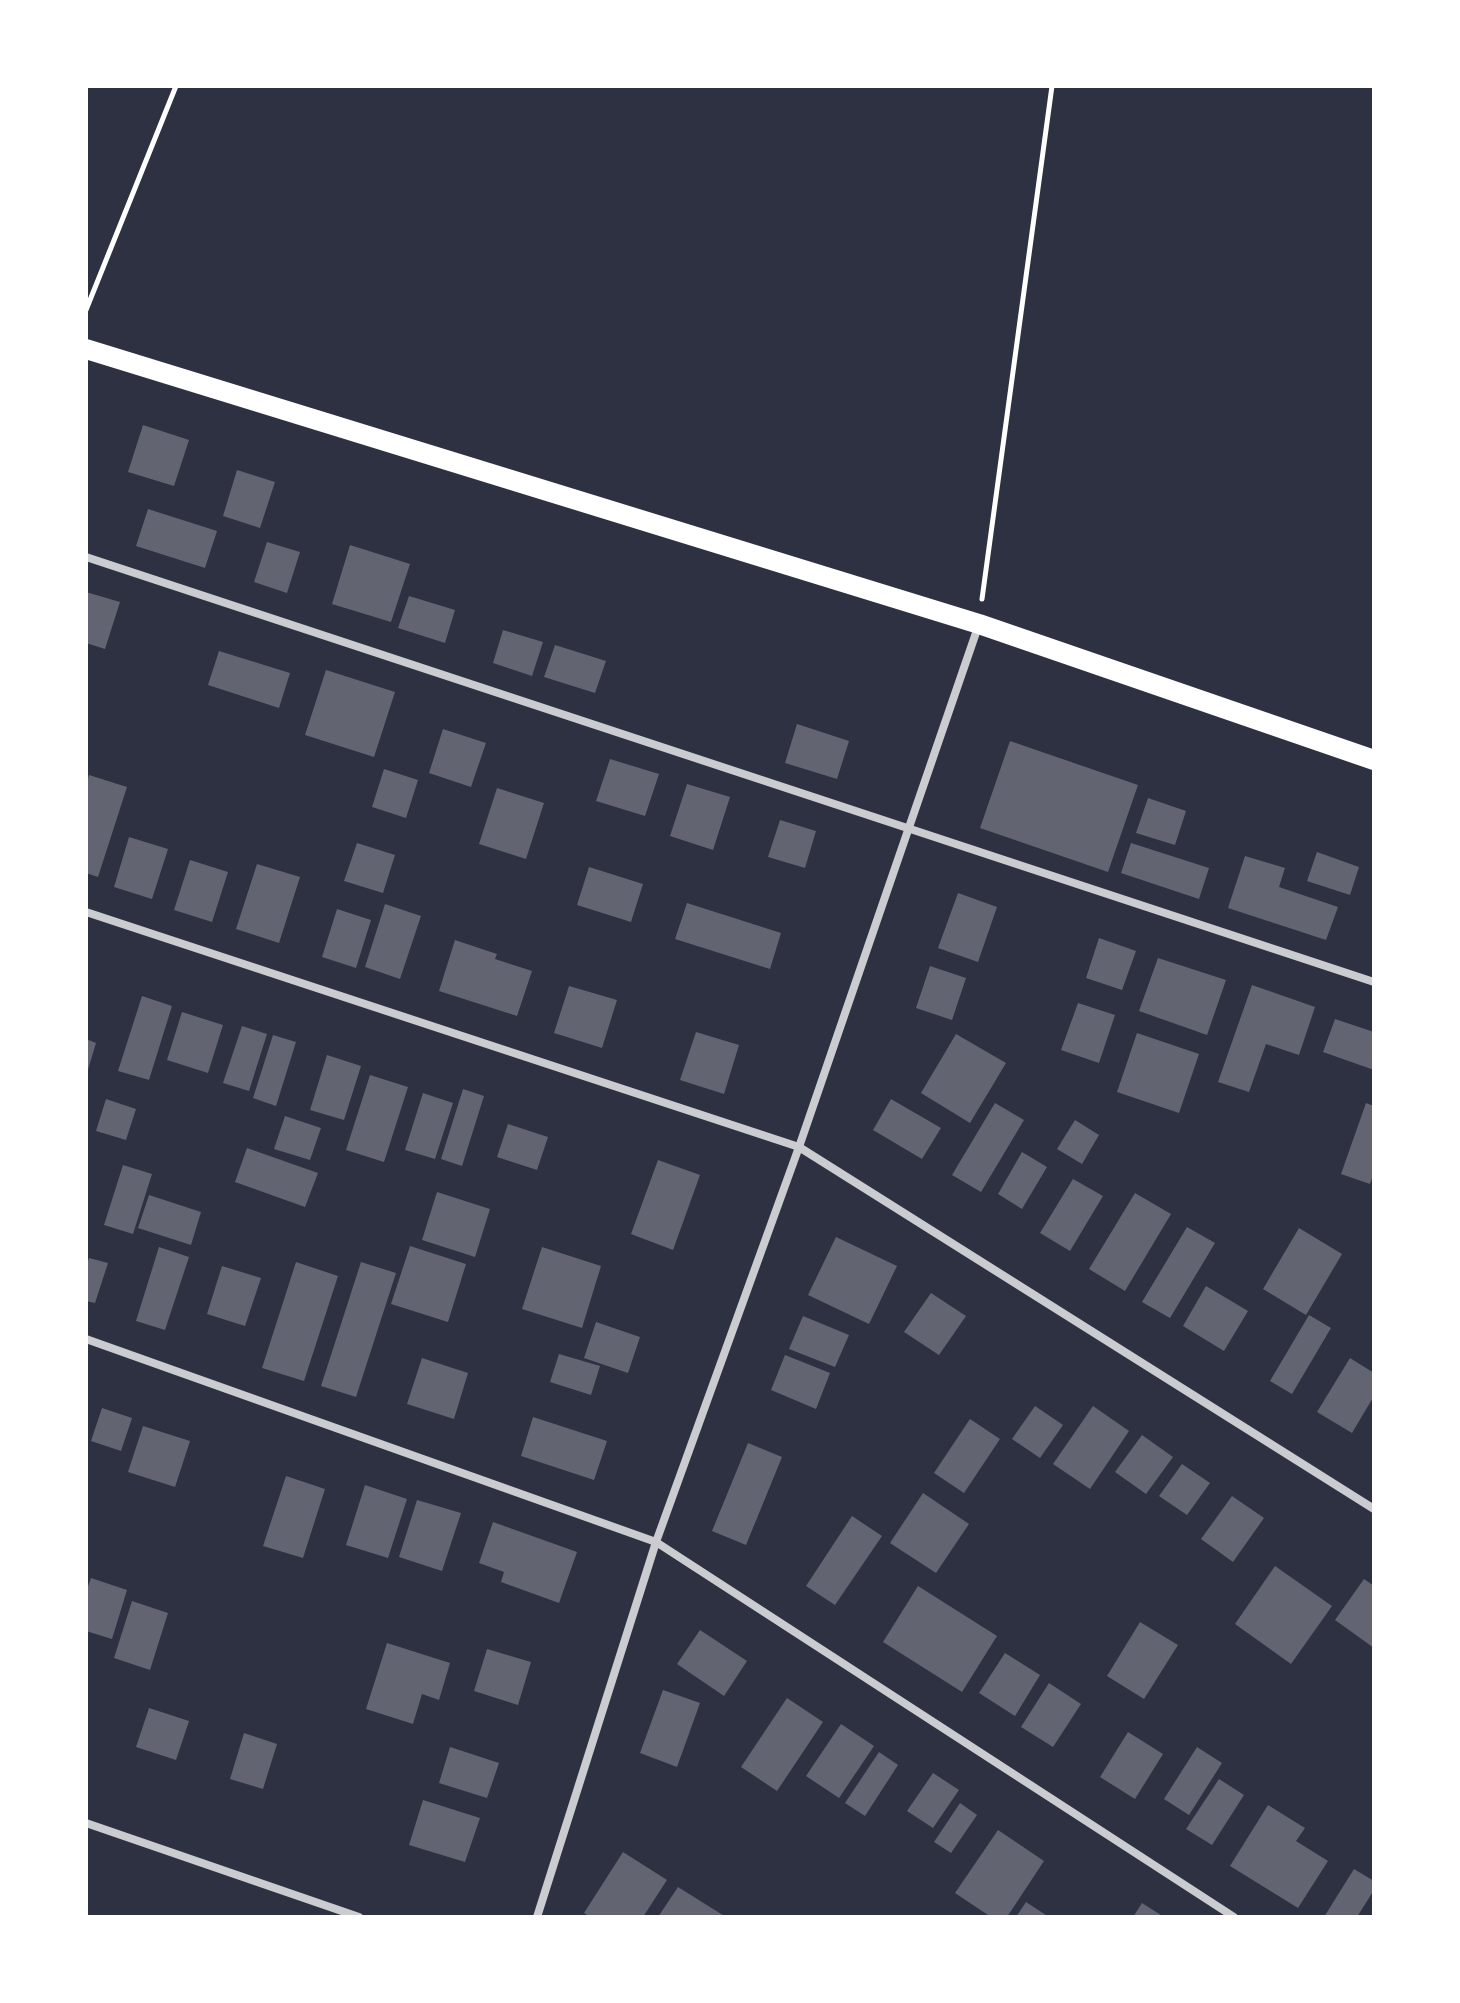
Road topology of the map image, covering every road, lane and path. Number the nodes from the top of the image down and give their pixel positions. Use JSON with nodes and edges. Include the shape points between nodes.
{"nodes":[{"id":1,"x":176,"y":86,"type":"edge"},
{"id":2,"x":1052,"y":86,"type":"edge"},
{"id":3,"x":86,"y":310,"type":"edge"},
{"id":4,"x":86,"y":349,"type":"edge"},
{"id":5,"x":86,"y":557,"type":"edge"},
{"id":6,"x":979,"y":624,"type":"junction"},
{"id":7,"x":1374,"y":760,"type":"edge"},
{"id":8,"x":910,"y":828,"type":"junction"},
{"id":9,"x":86,"y":912,"type":"edge"},
{"id":10,"x":1374,"y":982,"type":"edge"},
{"id":11,"x":799,"y":1147,"type":"junction"},
{"id":12,"x":86,"y":1339,"type":"edge"},
{"id":13,"x":1374,"y":1509,"type":"edge"},
{"id":14,"x":656,"y":1542,"type":"junction"},
{"id":15,"x":86,"y":1823,"type":"edge"},
{"id":16,"x":359,"y":1917,"type":"edge"},
{"id":17,"x":537,"y":1917,"type":"edge"},
{"id":18,"x":1234,"y":1917,"type":"edge"}],
"edges":[{"from":1,"to":3,"type":"path"},
{"from":2,"to":6,"type":"path"},
{"from":4,"to":6,"type":"main road"},
{"from":5,"to":8,"type":"street"},
{"from":6,"to":7,"type":"main road"},
{"from":6,"to":8,"type":"street"},
{"from":8,"to":10,"type":"street"},
{"from":8,"to":11,"type":"street"},
{"from":9,"to":11,"type":"street"},
{"from":11,"to":13,"type":"street"},
{"from":11,"to":14,"type":"street"},
{"from":12,"to":14,"type":"street"},
{"from":14,"to":17,"type":"street"},
{"from":14,"to":18,"type":"street"},
{"from":15,"to":16,"type":"street"}]}
